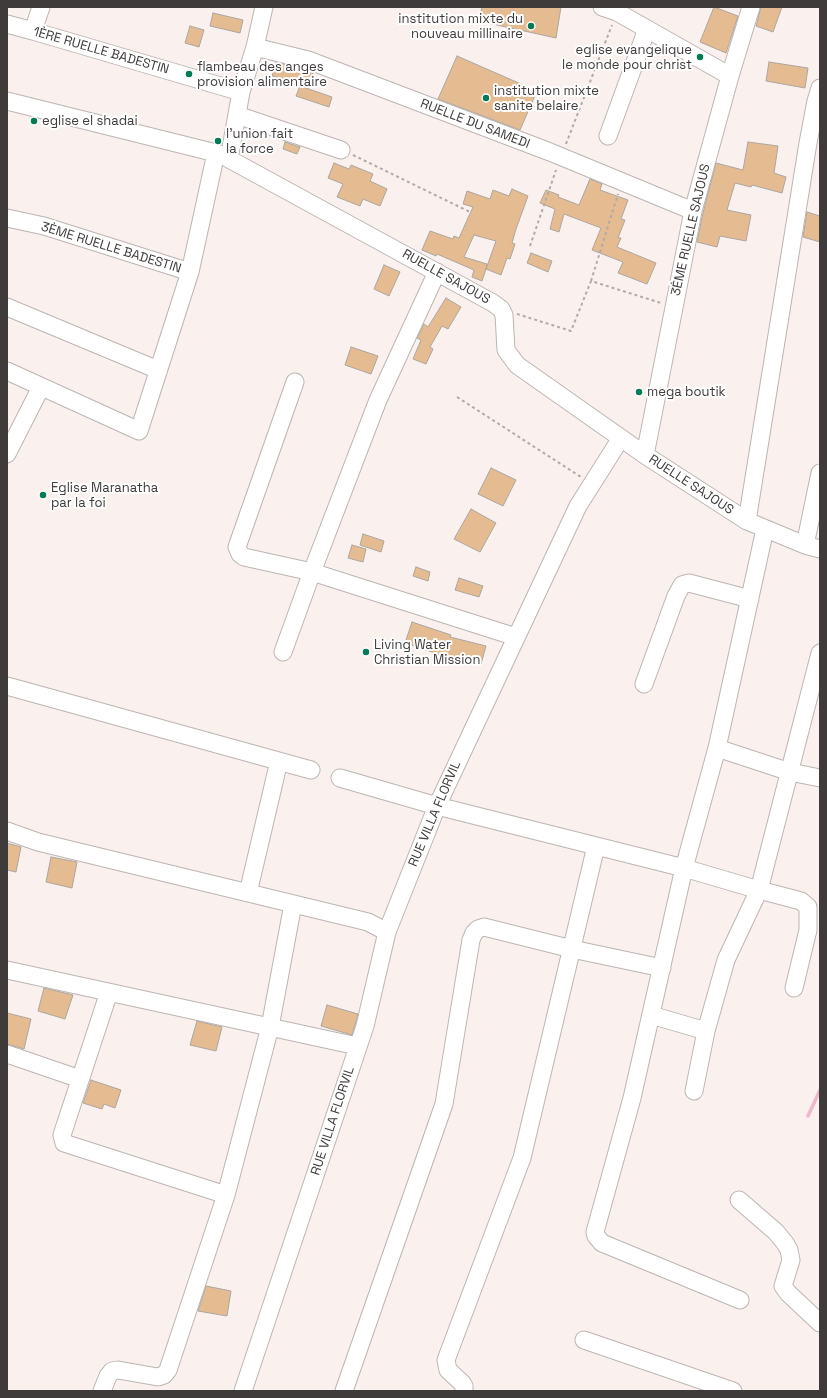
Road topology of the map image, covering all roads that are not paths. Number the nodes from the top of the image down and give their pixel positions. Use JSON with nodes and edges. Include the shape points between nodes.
{"nodes":[{"id":1,"x":42,"y":7,"type":"edge"},
{"id":2,"x":264,"y":7,"type":"edge"},
{"id":3,"x":751,"y":7,"type":"edge"},
{"id":4,"x":609,"y":10,"type":"edge"},
{"id":5,"x":7,"y":24,"type":"edge"},
{"id":6,"x":647,"y":29,"type":"junction"},
{"id":7,"x":33,"y":31,"type":"junction"},
{"id":8,"x":255,"y":47,"type":"junction"},
{"id":9,"x":730,"y":76,"type":"junction"},
{"id":10,"x":820,"y":88,"type":"edge"},
{"id":11,"x":241,"y":92,"type":"junction"},
{"id":12,"x":7,"y":101,"type":"edge"},
{"id":13,"x":237,"y":115,"type":"junction"},
{"id":14,"x":608,"y":136,"type":"dead end"},
{"id":15,"x":341,"y":150,"type":"road end"},
{"id":16,"x":223,"y":156,"type":"junction"},
{"id":17,"x":693,"y":211,"type":"junction"},
{"id":18,"x":7,"y":218,"type":"edge"},
{"id":19,"x":190,"y":272,"type":"junction"},
{"id":20,"x":437,"y":272,"type":"junction"},
{"id":21,"x":7,"y":307,"type":"edge"},
{"id":22,"x":158,"y":370,"type":"junction"},
{"id":23,"x":7,"y":371,"type":"edge"},
{"id":24,"x":295,"y":382,"type":"dead end"},
{"id":25,"x":41,"y":387,"type":"junction"},
{"id":26,"x":621,"y":438,"type":"junction"},
{"id":27,"x":7,"y":454,"type":"edge"},
{"id":28,"x":645,"y":456,"type":"junction"},
{"id":29,"x":820,"y":473,"type":"edge"},
{"id":30,"x":748,"y":521,"type":"junction"},
{"id":31,"x":765,"y":530,"type":"junction"},
{"id":32,"x":812,"y":547,"type":"edge"},
{"id":33,"x":312,"y":572,"type":"junction"},
{"id":34,"x":750,"y":599,"type":"junction"},
{"id":35,"x":516,"y":637,"type":"junction"},
{"id":36,"x":284,"y":652,"type":"dead end"},
{"id":37,"x":820,"y":653,"type":"edge"},
{"id":38,"x":644,"y":684,"type":"dead end"},
{"id":39,"x":7,"y":686,"type":"edge"},
{"id":40,"x":717,"y":748,"type":"junction"},
{"id":41,"x":279,"y":761,"type":"junction"},
{"id":42,"x":310,"y":770,"type":"dead end"},
{"id":43,"x":790,"y":772,"type":"junction"},
{"id":44,"x":340,"y":778,"type":"dead end"},
{"id":45,"x":820,"y":778,"type":"edge"},
{"id":46,"x":437,"y":806,"type":"junction"},
{"id":47,"x":7,"y":831,"type":"edge"},
{"id":48,"x":596,"y":846,"type":"junction"},
{"id":49,"x":684,"y":868,"type":"junction"},
{"id":50,"x":759,"y":890,"type":"junction"},
{"id":51,"x":248,"y":893,"type":"junction"},
{"id":52,"x":293,"y":904,"type":"junction"},
{"id":53,"x":387,"y":932,"type":"junction"},
{"id":54,"x":572,"y":949,"type":"junction"},
{"id":55,"x":662,"y":968,"type":"junction"},
{"id":56,"x":7,"y":970,"type":"edge"},
{"id":57,"x":794,"y":988,"type":"dead end"},
{"id":58,"x":109,"y":992,"type":"junction"},
{"id":59,"x":651,"y":1016,"type":"junction"},
{"id":60,"x":270,"y":1027,"type":"junction"},
{"id":61,"x":706,"y":1030,"type":"junction"},
{"id":62,"x":357,"y":1046,"type":"junction"},
{"id":63,"x":7,"y":1054,"type":"edge"},
{"id":64,"x":80,"y":1079,"type":"junction"},
{"id":65,"x":694,"y":1091,"type":"dead end"},
{"id":66,"x":226,"y":1195,"type":"junction"},
{"id":67,"x":739,"y":1200,"type":"dead end"},
{"id":68,"x":740,"y":1300,"type":"dead end"},
{"id":69,"x":820,"y":1322,"type":"edge"},
{"id":70,"x":584,"y":1340,"type":"dead end"},
{"id":71,"x":102,"y":1391,"type":"edge"},
{"id":72,"x":243,"y":1391,"type":"edge"},
{"id":73,"x":344,"y":1391,"type":"edge"},
{"id":74,"x":464,"y":1391,"type":"edge"},
{"id":75,"x":732,"y":1391,"type":"edge"}],
"edges":[{"from":1,"to":7,"type":"street"},
{"from":2,"to":8,"type":"street"},
{"from":3,"to":9,"type":"street","name":"3ÈME RUELLE SAJOUS"},
{"from":4,"to":6,"type":"street"},
{"from":5,"to":7,"type":"street","name":"1ÈRE RUELLE BADESTIN"},
{"from":6,"to":9,"type":"street"},
{"from":6,"to":14,"type":"street"},
{"from":7,"to":11,"type":"street","name":"1ÈRE RUELLE BADESTIN"},
{"from":8,"to":11,"type":"street"},
{"from":8,"to":17,"type":"street","name":"RUELLE DU SAMEDI","via":[[308,60],[561,157]]},
{"from":9,"to":17,"type":"street","name":"3ÈME RUELLE SAJOUS"},
{"from":10,"to":30,"type":"street","via":[[808,143]]},
{"from":11,"to":13,"type":"street"},
{"from":12,"to":16,"type":"street","name":"RUELLE SAJOUS"},
{"from":13,"to":15,"type":"street"},
{"from":13,"to":16,"type":"street"},
{"from":16,"to":19,"type":"street","name":"3ÈME RUELLE BADESTIN"},
{"from":16,"to":20,"type":"street","name":"RUELLE SAJOUS"},
{"from":17,"to":28,"type":"street","name":"3ÈME RUELLE SAJOUS"},
{"from":18,"to":19,"type":"street","name":"3ÈME RUELLE BADESTIN","via":[[44,226]]},
{"from":19,"to":22,"type":"street"},
{"from":20,"to":26,"type":"street","name":"RUELLE SAJOUS","via":[[501,309],[504,315],[506,350],[517,365]]},
{"from":20,"to":33,"type":"street","via":[[378,400]]},
{"from":21,"to":22,"type":"street"},
{"from":22,"to":25,"type":"street","via":[[139,431]]},
{"from":23,"to":25,"type":"street"},
{"from":24,"to":33,"type":"street","via":[[237,547],[244,557]]},
{"from":25,"to":27,"type":"street"},
{"from":26,"to":28,"type":"street","name":"RUELLE SAJOUS"},
{"from":26,"to":35,"type":"street","name":"RUE VILLA FLORVIL","via":[[578,506]]},
{"from":28,"to":30,"type":"street","name":"RUELLE SAJOUS"},
{"from":29,"to":32,"type":"street"},
{"from":30,"to":31,"type":"street","name":"RUELLE SAJOUS"},
{"from":31,"to":32,"type":"street","name":"RUELLE SAJOUS"},
{"from":31,"to":34,"type":"street"},
{"from":33,"to":35,"type":"street"},
{"from":33,"to":36,"type":"street"},
{"from":34,"to":38,"type":"street","via":[[689,583],[682,585]]},
{"from":34,"to":40,"type":"street"},
{"from":35,"to":46,"type":"street","name":"RUE VILLA FLORVIL"},
{"from":37,"to":43,"type":"street"},
{"from":39,"to":41,"type":"street"},
{"from":40,"to":43,"type":"street"},
{"from":40,"to":49,"type":"street"},
{"from":41,"to":42,"type":"street"},
{"from":41,"to":51,"type":"street"},
{"from":43,"to":45,"type":"street"},
{"from":43,"to":50,"type":"street"},
{"from":44,"to":46,"type":"street"},
{"from":46,"to":48,"type":"street"},
{"from":46,"to":53,"type":"street","name":"RUE VILLA FLORVIL"},
{"from":47,"to":51,"type":"street","via":[[38,842]]},
{"from":48,"to":49,"type":"street"},
{"from":48,"to":54,"type":"street"},
{"from":49,"to":50,"type":"street"},
{"from":49,"to":55,"type":"street"},
{"from":50,"to":57,"type":"street","via":[[801,901],[808,907],[808,930]]},
{"from":50,"to":61,"type":"street","via":[[726,960]]},
{"from":51,"to":52,"type":"street"},
{"from":52,"to":53,"type":"street","via":[[368,922]]},
{"from":52,"to":60,"type":"street"},
{"from":53,"to":62,"type":"street","name":"RUE VILLA FLORVIL","via":[[365,1026]]},
{"from":54,"to":55,"type":"street"},
{"from":54,"to":73,"type":"street","via":[[484,927],[474,932],[444,1104]]},
{"from":54,"to":74,"type":"street","via":[[522,1158],[446,1360],[448,1370],[462,1383]]},
{"from":55,"to":59,"type":"street"},
{"from":56,"to":58,"type":"street"},
{"from":58,"to":60,"type":"street"},
{"from":58,"to":64,"type":"street"},
{"from":59,"to":61,"type":"street"},
{"from":59,"to":68,"type":"street","via":[[632,1098],[596,1226],[596,1236],[602,1243]]},
{"from":60,"to":62,"type":"street"},
{"from":60,"to":66,"type":"street"},
{"from":61,"to":65,"type":"street"},
{"from":62,"to":72,"type":"street","name":"RUE VILLA FLORVIL"},
{"from":63,"to":64,"type":"street"},
{"from":64,"to":66,"type":"street","via":[[62,1135],[64,1143]]},
{"from":66,"to":71,"type":"street","via":[[166,1373],[158,1377],[115,1370],[108,1376]]},
{"from":67,"to":69,"type":"street","via":[[785,1243],[791,1260],[784,1286],[788,1293]]},
{"from":70,"to":75,"type":"street"}]}
